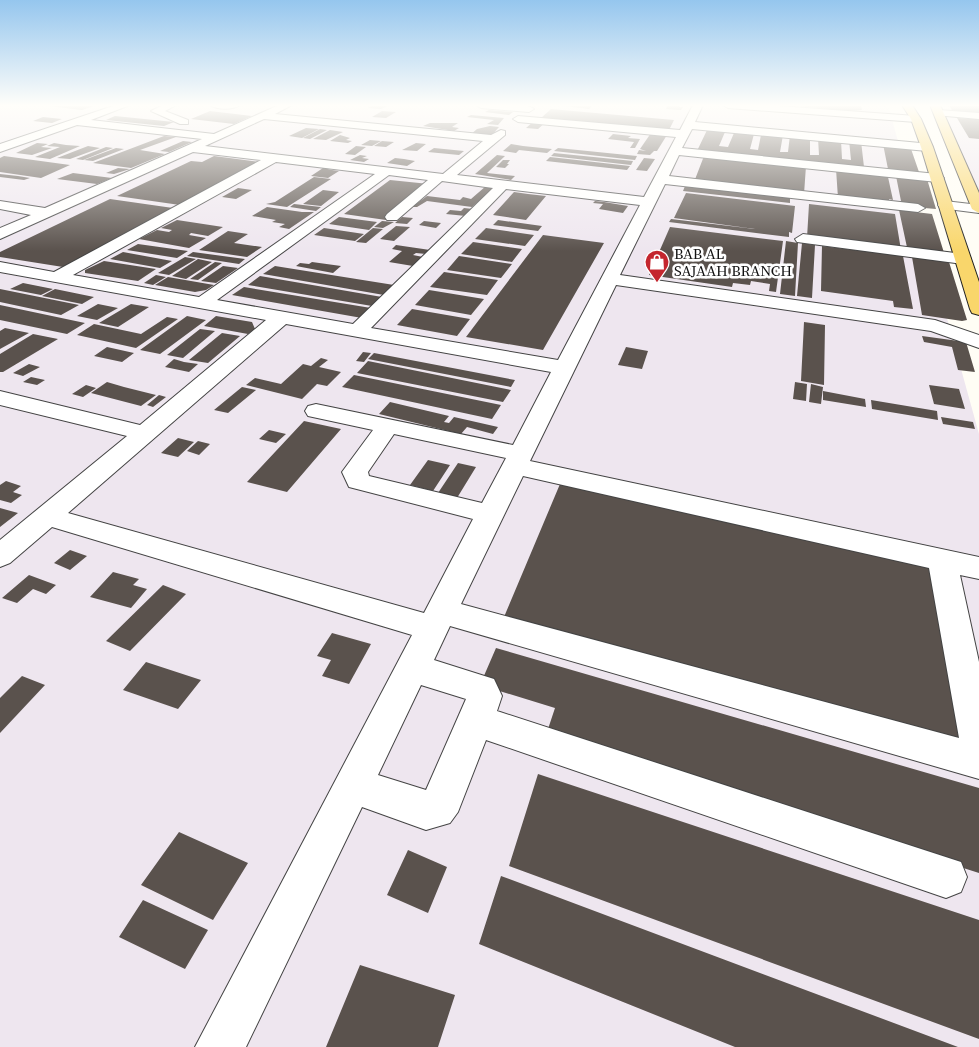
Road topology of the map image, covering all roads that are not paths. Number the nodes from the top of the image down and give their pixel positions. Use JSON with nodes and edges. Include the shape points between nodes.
{"nodes":[{"id":1,"x":178,"y":154,"type":"edge"},
{"id":2,"x":240,"y":154,"type":"edge"},
{"id":3,"x":474,"y":154,"type":"edge"},
{"id":4,"x":673,"y":154,"type":"edge"},
{"id":5,"x":774,"y":154,"type":"edge"},
{"id":6,"x":875,"y":154,"type":"edge"},
{"id":7,"x":929,"y":154,"type":"edge"},
{"id":8,"x":956,"y":154,"type":"edge"},
{"id":9,"x":274,"y":158,"type":"junction"},
{"id":10,"x":817,"y":166,"type":"junction"},
{"id":11,"x":878,"y":166,"type":"dead end"},
{"id":12,"x":387,"y":171,"type":"junction"},
{"id":13,"x":442,"y":178,"type":"junction"},
{"id":14,"x":936,"y":178,"type":"junction"},
{"id":15,"x":503,"y":185,"type":"junction"},
{"id":16,"x":654,"y":191,"type":"junction"},
{"id":17,"x":815,"y":198,"type":"junction"},
{"id":18,"x":0,"y":206,"type":"edge"},
{"id":19,"x":918,"y":208,"type":"dead end"},
{"id":20,"x":979,"y":209,"type":"edge"},
{"id":21,"x":947,"y":210,"type":"junction"},
{"id":22,"x":48,"y":213,"type":"junction"},
{"id":23,"x":979,"y":216,"type":"edge"},
{"id":24,"x":392,"y":217,"type":"dead end"},
{"id":25,"x":0,"y":234,"type":"edge"},
{"id":26,"x":803,"y":239,"type":"dead end"},
{"id":27,"x":963,"y":259,"type":"junction"},
{"id":28,"x":0,"y":267,"type":"edge"},
{"id":29,"x":57,"y":277,"type":"junction"},
{"id":30,"x":610,"y":279,"type":"junction"},
{"id":31,"x":202,"y":303,"type":"junction"},
{"id":32,"x":979,"y":309,"type":"edge"},
{"id":33,"x":282,"y":317,"type":"junction"},
{"id":34,"x":979,"y":319,"type":"edge"},
{"id":35,"x":935,"y":326,"type":"junction"},
{"id":36,"x":357,"y":331,"type":"junction"},
{"id":37,"x":979,"y":342,"type":"edge"},
{"id":38,"x":565,"y":368,"type":"junction"},
{"id":39,"x":0,"y":398,"type":"edge"},
{"id":40,"x":316,"y":411,"type":"dead end"},
{"id":41,"x":388,"y":426,"type":"junction"},
{"id":42,"x":145,"y":433,"type":"junction"},
{"id":43,"x":518,"y":460,"type":"junction"},
{"id":44,"x":490,"y":514,"type":"junction"},
{"id":45,"x":47,"y":516,"type":"junction"},
{"id":46,"x":0,"y":556,"type":"edge"},
{"id":47,"x":942,"y":560,"type":"junction"},
{"id":48,"x":979,"y":568,"type":"edge"},
{"id":49,"x":437,"y":619,"type":"junction"},
{"id":50,"x":412,"y":668,"type":"junction"},
{"id":51,"x":477,"y":722,"type":"junction"},
{"id":52,"x":979,"y":746,"type":"edge"},
{"id":53,"x":979,"y":761,"type":"edge"},
{"id":54,"x":353,"y":785,"type":"junction"},
{"id":55,"x":946,"y":877,"type":"dead end"},
{"id":56,"x":220,"y":1047,"type":"edge"}],
"edges":[{"from":1,"to":22,"type":"street"},
{"from":2,"to":9,"type":"street"},
{"from":3,"to":13,"type":"street"},
{"from":4,"to":16,"type":"street"},
{"from":5,"to":10,"type":"street"},
{"from":6,"to":11,"type":"street"},
{"from":7,"to":14,"type":"main road"},
{"from":8,"to":20,"type":"main road"},
{"from":9,"to":12,"type":"street"},
{"from":9,"to":29,"type":"street"},
{"from":10,"to":14,"type":"street"},
{"from":10,"to":17,"type":"street"},
{"from":12,"to":13,"type":"street"},
{"from":12,"to":31,"type":"street"},
{"from":13,"to":15,"type":"street"},
{"from":13,"to":24,"type":"street"},
{"from":14,"to":21,"type":"main road"},
{"from":15,"to":16,"type":"street"},
{"from":15,"to":36,"type":"street"},
{"from":16,"to":17,"type":"street"},
{"from":16,"to":30,"type":"street"},
{"from":17,"to":19,"type":"street"},
{"from":17,"to":21,"type":"street"},
{"from":18,"to":22,"type":"street"},
{"from":20,"to":21,"type":"street"},
{"from":21,"to":23,"type":"street"},
{"from":21,"to":27,"type":"main road"},
{"from":22,"to":25,"type":"street"},
{"from":26,"to":27,"type":"street"},
{"from":27,"to":32,"type":"main road"},
{"from":28,"to":29,"type":"street"},
{"from":29,"to":31,"type":"street"},
{"from":30,"to":35,"type":"street"},
{"from":30,"to":38,"type":"street"},
{"from":31,"to":33,"type":"street"},
{"from":33,"to":36,"type":"street"},
{"from":33,"to":42,"type":"street"},
{"from":34,"to":35,"type":"street"},
{"from":35,"to":37,"type":"street"},
{"from":36,"to":38,"type":"street"},
{"from":38,"to":43,"type":"street"},
{"from":39,"to":42,"type":"street"},
{"from":40,"to":41,"type":"street"},
{"from":41,"to":43,"type":"street"},
{"from":41,"to":44,"type":"street","via":[[355,472],[358,481]]},
{"from":42,"to":45,"type":"street"},
{"from":43,"to":44,"type":"street"},
{"from":43,"to":47,"type":"street"},
{"from":44,"to":49,"type":"street"},
{"from":45,"to":46,"type":"street"},
{"from":45,"to":49,"type":"street"},
{"from":47,"to":48,"type":"street"},
{"from":47,"to":52,"type":"street"},
{"from":49,"to":50,"type":"street"},
{"from":49,"to":53,"type":"street"},
{"from":50,"to":51,"type":"street","via":[[482,690],[485,699]]},
{"from":50,"to":54,"type":"street"},
{"from":51,"to":54,"type":"street","via":[[444,798],[436,808],[426,810]]},
{"from":51,"to":55,"type":"street"},
{"from":54,"to":56,"type":"street"}]}
